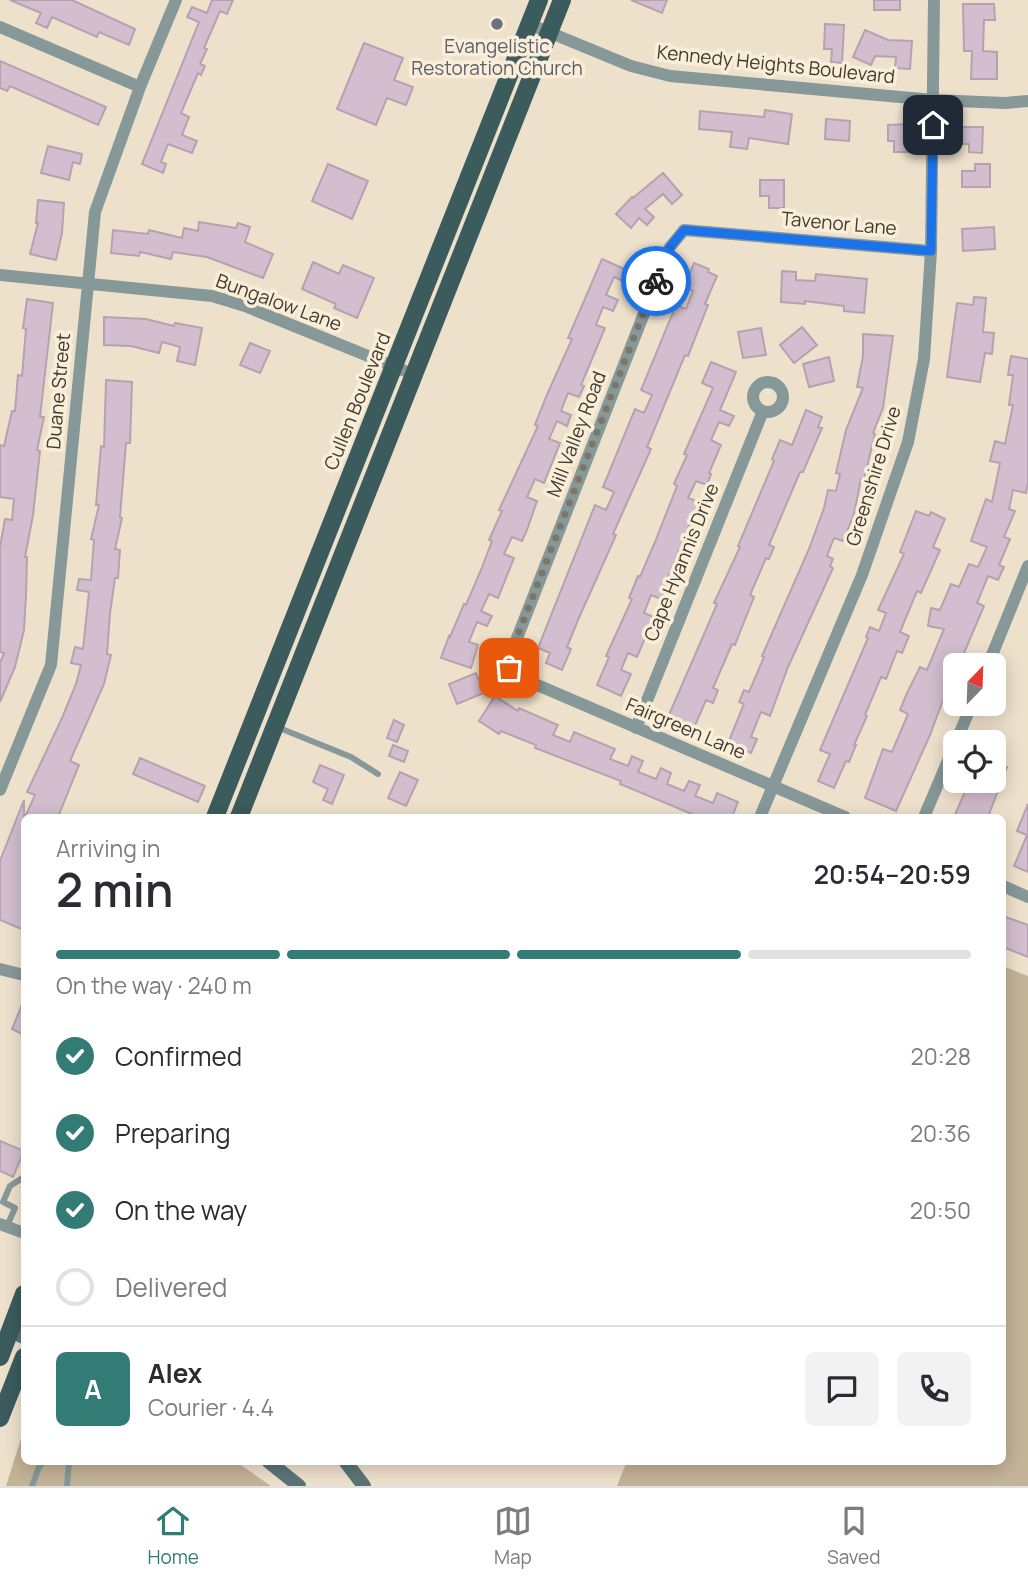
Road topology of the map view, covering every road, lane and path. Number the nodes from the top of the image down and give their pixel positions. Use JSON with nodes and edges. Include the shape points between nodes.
{"nodes":[{"id":1,"x":176,"y":0,"type":"edge"},
{"id":2,"x":539,"y":0,"type":"edge"},
{"id":3,"x":562,"y":0,"type":"edge"},
{"id":4,"x":934,"y":0,"type":"edge"},
{"id":5,"x":529,"y":24,"type":"junction"},
{"id":6,"x":0,"y":27,"type":"edge"},
{"id":7,"x":549,"y":32,"type":"junction"},
{"id":8,"x":140,"y":87,"type":"junction"},
{"id":9,"x":933,"y":100,"type":"junction"},
{"id":10,"x":1028,"y":101,"type":"edge"},
{"id":11,"x":466,"y":187,"type":"junction"},
{"id":12,"x":485,"y":195,"type":"junction"},
{"id":13,"x":702,"y":231,"type":"joint"},
{"id":14,"x":931,"y":251,"type":"junction"},
{"id":15,"x":0,"y":275,"type":"edge"},
{"id":16,"x":88,"y":284,"type":"junction"},
{"id":17,"x":394,"y":366,"type":"junction"},
{"id":18,"x":415,"y":374,"type":"junction"},
{"id":19,"x":763,"y":411,"type":"dead end"},
{"id":20,"x":1028,"y":566,"type":"edge"},
{"id":21,"x":306,"y":585,"type":"junction"},
{"id":22,"x":328,"y":594,"type":"junction"},
{"id":23,"x":993,"y":653,"type":"edge"},
{"id":24,"x":514,"y":672,"type":"joint"},
{"id":25,"x":967,"y":716,"type":"edge"},
{"id":26,"x":275,"y":726,"type":"junction"},
{"id":27,"x":636,"y":728,"type":"junction"},
{"id":28,"x":378,"y":774,"type":"dead end"},
{"id":29,"x":772,"y":786,"type":"junction"},
{"id":30,"x":0,"y":790,"type":"edge"},
{"id":31,"x":218,"y":810,"type":"edge"},
{"id":32,"x":240,"y":814,"type":"edge"},
{"id":33,"x":761,"y":814,"type":"edge"},
{"id":34,"x":838,"y":814,"type":"edge"},
{"id":35,"x":925,"y":814,"type":"edge"},
{"id":36,"x":1006,"y":887,"type":"edge"},
{"id":37,"x":1028,"y":897,"type":"edge"},
{"id":38,"x":0,"y":969,"type":"edge"},
{"id":39,"x":21,"y":974,"type":"edge"},
{"id":40,"x":21,"y":1179,"type":"edge"},
{"id":41,"x":3,"y":1225,"type":"edge"},
{"id":42,"x":21,"y":1232,"type":"edge"},
{"id":43,"x":21,"y":1311,"type":"edge"},
{"id":44,"x":17,"y":1334,"type":"edge"},
{"id":45,"x":0,"y":1357,"type":"edge"},
{"id":46,"x":21,"y":1365,"type":"edge"},
{"id":47,"x":0,"y":1418,"type":"edge"},
{"id":48,"x":41,"y":1465,"type":"edge"},
{"id":49,"x":69,"y":1465,"type":"edge"},
{"id":50,"x":273,"y":1465,"type":"edge"},
{"id":51,"x":348,"y":1465,"type":"edge"},
{"id":52,"x":32,"y":1486,"type":"edge"},
{"id":53,"x":67,"y":1486,"type":"edge"},
{"id":54,"x":299,"y":1486,"type":"edge"},
{"id":55,"x":364,"y":1486,"type":"edge"}],
"edges":[{"from":1,"to":8,"type":"street","name":"Duane Street"},
{"from":2,"to":5,"type":"main road","name":"Cullen Boulevard"},
{"from":3,"to":7,"type":"main road"},
{"from":4,"to":9,"type":"street","name":"Greenshire Drive"},
{"from":5,"to":7,"type":"street","name":"Kennedy Heights Boulevard"},
{"from":5,"to":11,"type":"main road","name":"Cullen Boulevard"},
{"from":6,"to":8,"type":"street"},
{"from":7,"to":9,"type":"street","name":"Kennedy Heights Boulevard","via":[[631,66],[670,76]]},
{"from":7,"to":12,"type":"main road"},
{"from":8,"to":16,"type":"street","name":"Duane Street","via":[[95,212]]},
{"from":9,"to":10,"type":"street","name":"Kennedy Heights Boulevard"},
{"from":9,"to":14,"type":"street","name":"Greenshire Drive"},
{"from":11,"to":12,"type":"main road"},
{"from":11,"to":17,"type":"main road","name":"Cullen Boulevard"},
{"from":12,"to":18,"type":"main road"},
{"from":13,"to":14,"type":"street","name":"Tavenor Lane"},
{"from":13,"to":24,"type":"street","name":"Mill Valley Road","via":[[684,230],[670,247],[512,650],[509,668]]},
{"from":14,"to":29,"type":"street","name":"Greenshire Drive","via":[[924,359],[908,442],[862,575]]},
{"from":15,"to":16,"type":"street","name":"Bungalow Lane"},
{"from":16,"to":17,"type":"street","name":"Bungalow Lane","via":[[194,292],[230,300]]},
{"from":16,"to":30,"type":"street","name":"Duane Street","via":[[51,665]]},
{"from":17,"to":18,"type":"street","name":"Bungalow Lane"},
{"from":17,"to":21,"type":"main road","name":"Cullen Boulevard"},
{"from":18,"to":22,"type":"main road"},
{"from":19,"to":27,"type":"street","name":"Cape Hyannis Drive"},
{"from":20,"to":23,"type":"street"},
{"from":21,"to":22,"type":"main road"},
{"from":21,"to":31,"type":"main road","name":"Cullen Boulevard"},
{"from":22,"to":26,"type":"main road"},
{"from":24,"to":27,"type":"street","name":"Fairgreen Lane"},
{"from":25,"to":35,"type":"street"},
{"from":26,"to":28,"type":"lane","via":[[351,757]]},
{"from":26,"to":32,"type":"main road"},
{"from":27,"to":29,"type":"street","name":"Fairgreen Lane"},
{"from":29,"to":33,"type":"street","name":"Greenshire Drive"},
{"from":29,"to":34,"type":"street","name":"Fairgreen Lane"},
{"from":31,"to":32,"type":"main road"},
{"from":36,"to":37,"type":"street"},
{"from":38,"to":39,"type":"street"},
{"from":40,"to":41,"type":"lane","via":[[10,1186],[4,1202],[16,1208]]},
{"from":41,"to":42,"type":"street"},
{"from":43,"to":44,"type":"main road"},
{"from":44,"to":45,"type":"main road"},
{"from":46,"to":47,"type":"main road"},
{"from":48,"to":52,"type":"lane"},
{"from":49,"to":53,"type":"lane"},
{"from":50,"to":54,"type":"main road"},
{"from":51,"to":55,"type":"main road"}]}
